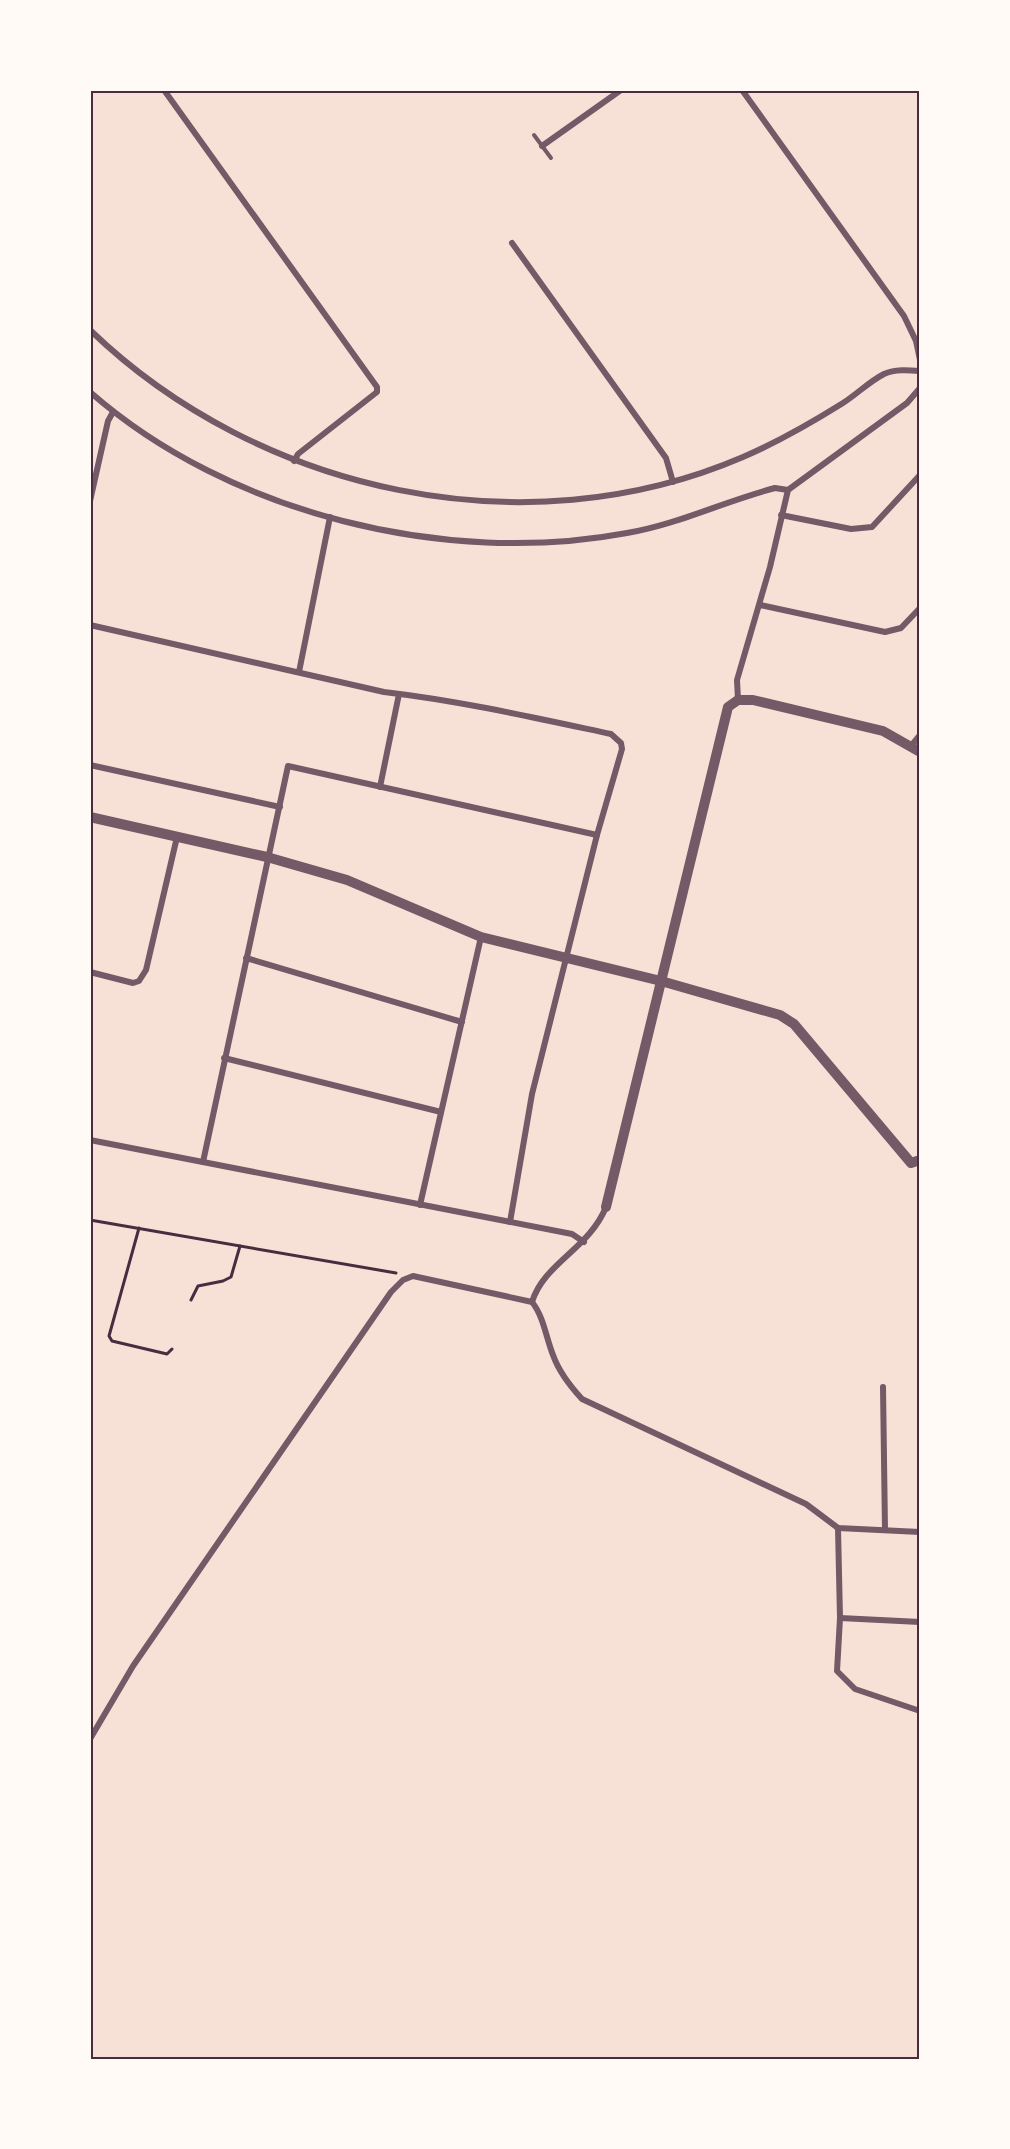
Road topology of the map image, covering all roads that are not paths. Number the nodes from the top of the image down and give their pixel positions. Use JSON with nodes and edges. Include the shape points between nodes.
{"nodes":[{"id":1,"x":164,"y":90,"type":"edge"},
{"id":2,"x":621,"y":90,"type":"edge"},
{"id":3,"x":742,"y":90,"type":"edge"},
{"id":4,"x":534,"y":135,"type":"dead end"},
{"id":5,"x":542,"y":146,"type":"junction"},
{"id":6,"x":551,"y":158,"type":"dead end"},
{"id":7,"x":512,"y":243,"type":"dead end"},
{"id":8,"x":90,"y":330,"type":"edge"},
{"id":9,"x":920,"y":360,"type":"edge"},
{"id":10,"x":920,"y":371,"type":"edge"},
{"id":11,"x":920,"y":388,"type":"edge"},
{"id":12,"x":90,"y":392,"type":"edge"},
{"id":13,"x":113,"y":412,"type":"junction"},
{"id":14,"x":294,"y":461,"type":"junction"},
{"id":15,"x":920,"y":475,"type":"edge"},
{"id":16,"x":673,"y":482,"type":"junction"},
{"id":17,"x":788,"y":490,"type":"junction"},
{"id":18,"x":90,"y":501,"type":"edge"},
{"id":19,"x":781,"y":515,"type":"junction"},
{"id":20,"x":330,"y":517,"type":"junction"},
{"id":21,"x":760,"y":605,"type":"junction"},
{"id":22,"x":920,"y":609,"type":"edge"},
{"id":23,"x":90,"y":625,"type":"edge"},
{"id":24,"x":299,"y":672,"type":"junction"},
{"id":25,"x":399,"y":694,"type":"junction"},
{"id":26,"x":738,"y":700,"type":"junction"},
{"id":27,"x":920,"y":735,"type":"edge"},
{"id":28,"x":916,"y":749,"type":"edge"},
{"id":29,"x":90,"y":765,"type":"edge"},
{"id":30,"x":380,"y":787,"type":"junction"},
{"id":31,"x":280,"y":807,"type":"junction"},
{"id":32,"x":90,"y":817,"type":"edge"},
{"id":33,"x":597,"y":835,"type":"junction"},
{"id":34,"x":177,"y":837,"type":"junction"},
{"id":35,"x":267,"y":857,"type":"junction"},
{"id":36,"x":481,"y":937,"type":"junction"},
{"id":37,"x":246,"y":958,"type":"junction"},
{"id":38,"x":568,"y":959,"type":"junction"},
{"id":39,"x":90,"y":972,"type":"edge"},
{"id":40,"x":661,"y":981,"type":"junction"},
{"id":41,"x":462,"y":1022,"type":"junction"},
{"id":42,"x":224,"y":1058,"type":"junction"},
{"id":43,"x":441,"y":1112,"type":"junction"},
{"id":44,"x":90,"y":1140,"type":"edge"},
{"id":45,"x":920,"y":1160,"type":"edge"},
{"id":46,"x":203,"y":1162,"type":"junction"},
{"id":47,"x":420,"y":1205,"type":"junction"},
{"id":48,"x":606,"y":1207,"type":"joint"},
{"id":49,"x":510,"y":1222,"type":"junction"},
{"id":50,"x":584,"y":1242,"type":"junction"},
{"id":51,"x":532,"y":1302,"type":"junction"},
{"id":52,"x":883,"y":1387,"type":"dead end"},
{"id":53,"x":838,"y":1528,"type":"junction"},
{"id":54,"x":885,"y":1530,"type":"junction"},
{"id":55,"x":920,"y":1532,"type":"edge"},
{"id":56,"x":840,"y":1617,"type":"junction"},
{"id":57,"x":920,"y":1622,"type":"edge"},
{"id":58,"x":920,"y":1711,"type":"edge"},
{"id":59,"x":90,"y":1739,"type":"edge"}],
"edges":[{"from":1,"to":14,"type":"street","via":[[377,387],[378,392]]},
{"from":2,"to":5,"type":"street"},
{"from":3,"to":9,"type":"street","via":[[904,316]]},
{"from":4,"to":5,"type":"lane"},
{"from":5,"to":6,"type":"lane"},
{"from":7,"to":16,"type":"street","via":[[666,458]]},
{"from":8,"to":14,"type":"street","via":[[148,381],[186,407]]},
{"from":10,"to":16,"type":"street","via":[[901,370],[883,375],[821,417],[771,444]]},
{"from":11,"to":17,"type":"street","via":[[907,403]]},
{"from":12,"to":13,"type":"street"},
{"from":13,"to":18,"type":"street"},
{"from":13,"to":20,"type":"street","via":[[171,451],[213,473]]},
{"from":14,"to":16,"type":"street","via":[[385,487],[433,496],[495,500],[589,497]]},
{"from":15,"to":19,"type":"street","via":[[872,527],[851,529]]},
{"from":17,"to":19,"type":"street"},
{"from":17,"to":20,"type":"street","via":[[775,488],[627,533],[542,542],[461,540],[386,530]]},
{"from":19,"to":21,"type":"street"},
{"from":20,"to":24,"type":"street"},
{"from":21,"to":22,"type":"street","via":[[885,632],[901,628]]},
{"from":21,"to":26,"type":"street","via":[[737,680]]},
{"from":23,"to":24,"type":"street"},
{"from":24,"to":25,"type":"street"},
{"from":25,"to":30,"type":"street"},
{"from":25,"to":33,"type":"street","via":[[484,706],[611,734],[621,742],[622,749]]},
{"from":26,"to":28,"type":"street","via":[[753,700],[883,731]]},
{"from":26,"to":40,"type":"street","via":[[726,712]]},
{"from":27,"to":28,"type":"street"},
{"from":29,"to":31,"type":"street"},
{"from":30,"to":31,"type":"street","via":[[288,766]]},
{"from":30,"to":33,"type":"street"},
{"from":31,"to":35,"type":"street"},
{"from":32,"to":34,"type":"street"},
{"from":33,"to":38,"type":"street"},
{"from":34,"to":35,"type":"street"},
{"from":34,"to":39,"type":"street","via":[[146,970],[139,981]]},
{"from":35,"to":36,"type":"street","via":[[346,880]]},
{"from":35,"to":37,"type":"street"},
{"from":36,"to":38,"type":"street"},
{"from":36,"to":41,"type":"street"},
{"from":37,"to":41,"type":"street"},
{"from":37,"to":42,"type":"street"},
{"from":38,"to":40,"type":"street"},
{"from":38,"to":49,"type":"street","via":[[532,1094]]},
{"from":40,"to":45,"type":"street","via":[[780,1015],[794,1024],[911,1163]]},
{"from":40,"to":48,"type":"street"},
{"from":41,"to":43,"type":"street"},
{"from":42,"to":43,"type":"street"},
{"from":42,"to":46,"type":"street"},
{"from":43,"to":47,"type":"street"},
{"from":44,"to":46,"type":"street"},
{"from":46,"to":47,"type":"street"},
{"from":47,"to":49,"type":"street"},
{"from":48,"to":50,"type":"street"},
{"from":49,"to":50,"type":"street","via":[[572,1234]]},
{"from":50,"to":51,"type":"street","via":[[537,1286]]},
{"from":51,"to":53,"type":"street","via":[[562,1375],[582,1399],[806,1504]]},
{"from":51,"to":59,"type":"street","via":[[412,1276],[403,1280],[133,1666]]},
{"from":52,"to":54,"type":"street"},
{"from":53,"to":54,"type":"street"},
{"from":53,"to":56,"type":"street"},
{"from":54,"to":55,"type":"street"},
{"from":56,"to":57,"type":"street"},
{"from":56,"to":58,"type":"street","via":[[836,1660],[837,1671],[844,1680],[855,1689]]}]}
